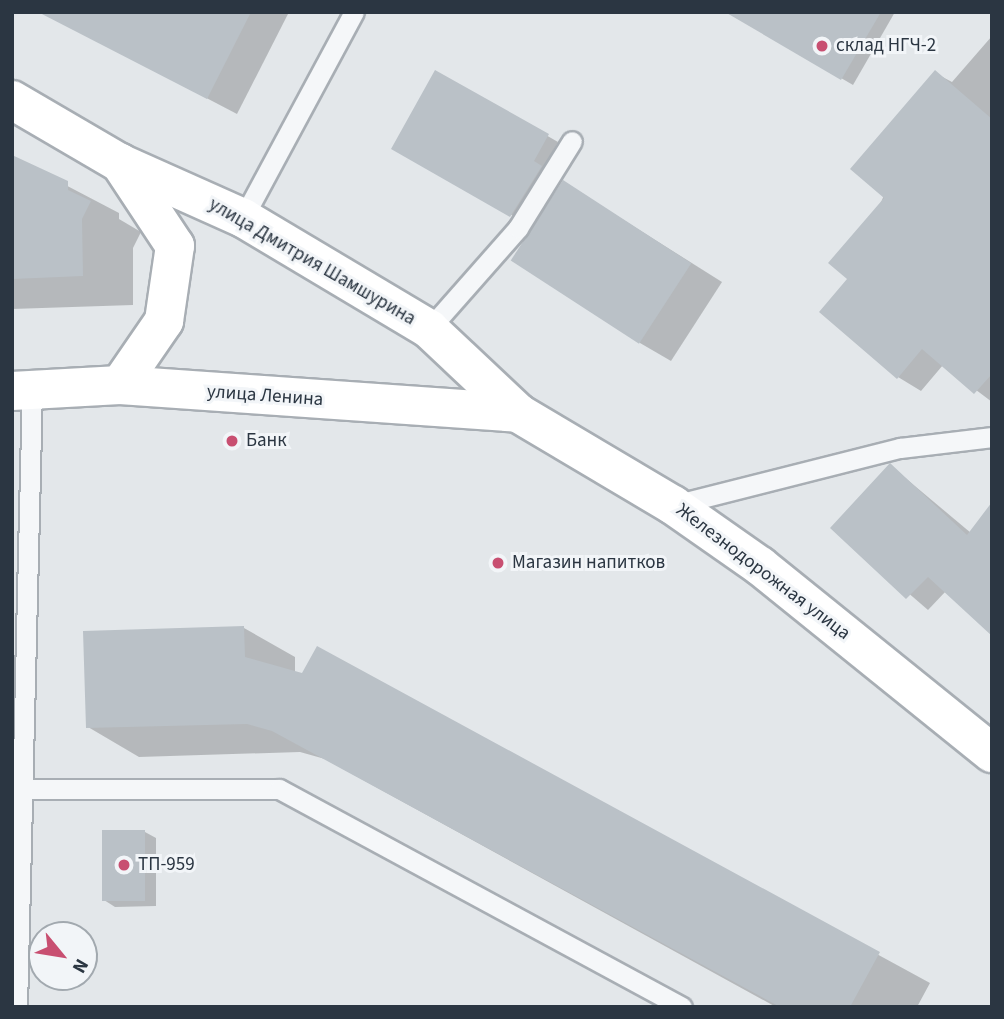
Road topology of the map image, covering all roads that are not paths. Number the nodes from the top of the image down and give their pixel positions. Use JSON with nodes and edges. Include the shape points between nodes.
{"nodes":[{"id":1,"x":354,"y":12,"type":"edge"},
{"id":2,"x":12,"y":100,"type":"edge"},
{"id":3,"x":572,"y":141,"type":"dead end"},
{"id":4,"x":120,"y":163,"type":"junction"},
{"id":5,"x":243,"y":218,"type":"junction"},
{"id":6,"x":429,"y":329,"type":"junction"},
{"id":7,"x":120,"y":385,"type":"junction"},
{"id":8,"x":22,"y":390,"type":"edge"},
{"id":9,"x":518,"y":413,"type":"junction"},
{"id":10,"x":992,"y":436,"type":"edge"},
{"id":11,"x":673,"y":505,"type":"junction"},
{"id":12,"x":20,"y":538,"type":"edge"},
{"id":13,"x":992,"y":753,"type":"edge"},
{"id":14,"x":20,"y":789,"type":"junction"},
{"id":15,"x":16,"y":1007,"type":"edge"},
{"id":16,"x":682,"y":1007,"type":"edge"}],
"edges":[{"from":1,"to":5,"type":"lane"},
{"from":2,"to":4,"type":"street","name":"улица Дмитрия Шамшурина"},
{"from":3,"to":6,"type":"lane","via":[[518,228]]},
{"from":4,"to":5,"type":"street","name":"улица Дмитрия Шамшурина"},
{"from":4,"to":7,"type":"street","via":[[175,246],[164,321]]},
{"from":5,"to":6,"type":"street","name":"улица Дмитрия Шамшурина"},
{"from":6,"to":9,"type":"street","name":"улица Дмитрия Шамшурина"},
{"from":7,"to":8,"type":"street","name":"улица Ленина"},
{"from":7,"to":9,"type":"street","name":"улица Ленина"},
{"from":8,"to":12,"type":"lane"},
{"from":9,"to":11,"type":"street","name":"Железнодорожная улица"},
{"from":10,"to":11,"type":"lane","via":[[900,448]]},
{"from":11,"to":13,"type":"street","name":"Железнодорожная улица","via":[[839,626]]},
{"from":12,"to":14,"type":"lane"},
{"from":14,"to":15,"type":"lane"},
{"from":14,"to":16,"type":"lane","via":[[279,789]]}]}
